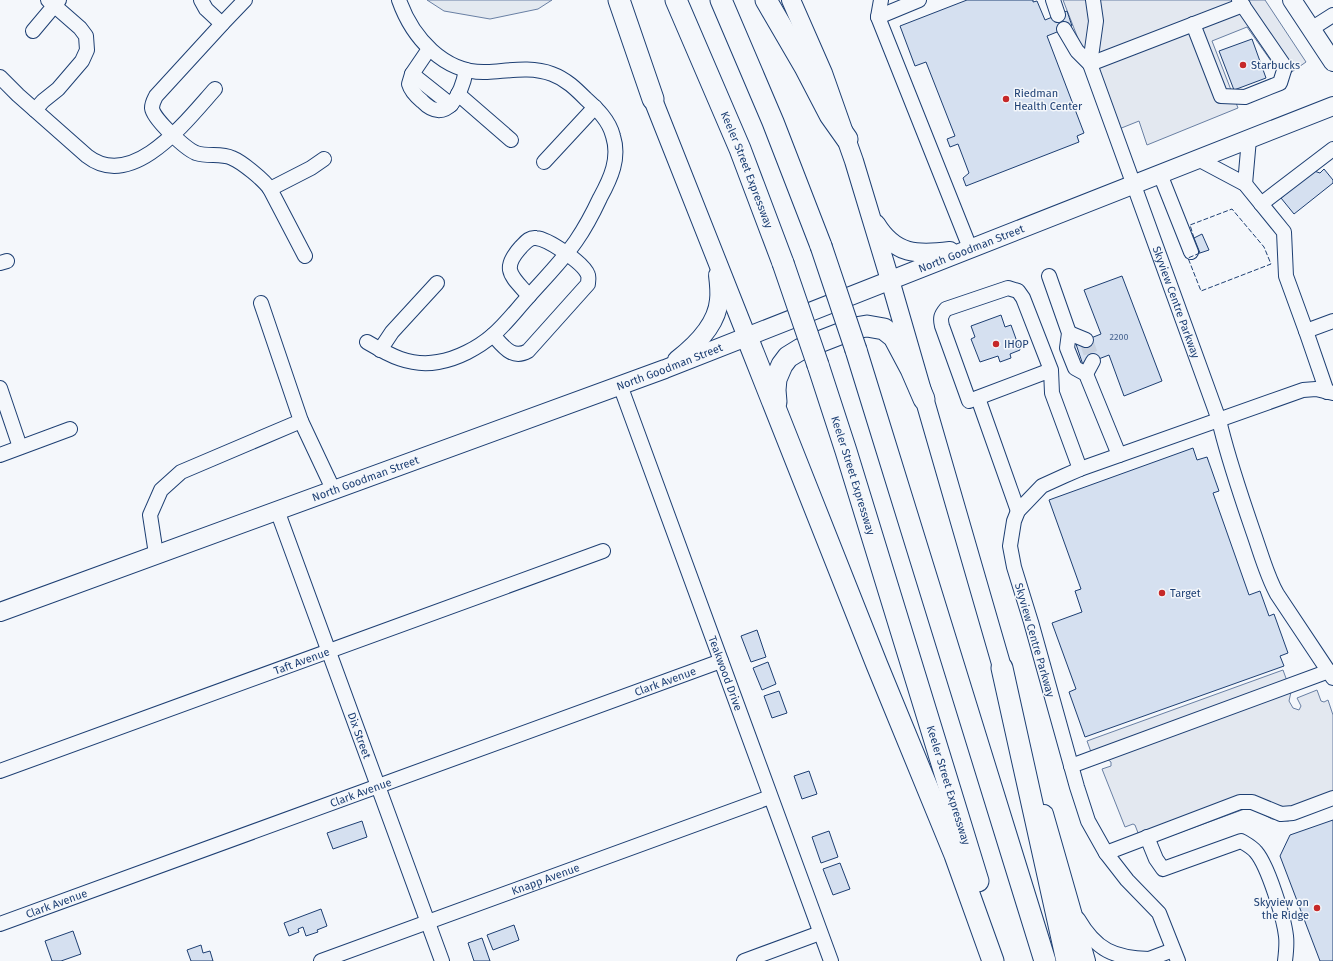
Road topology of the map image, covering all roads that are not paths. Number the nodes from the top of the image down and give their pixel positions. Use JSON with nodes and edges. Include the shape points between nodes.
{"nodes":[{"id":1,"x":200,"y":0,"type":"edge"},
{"id":2,"x":245,"y":0,"type":"edge"},
{"id":3,"x":399,"y":0,"type":"edge"},
{"id":4,"x":611,"y":0,"type":"edge"},
{"id":5,"x":619,"y":0,"type":"edge"},
{"id":6,"x":676,"y":0,"type":"edge"},
{"id":7,"x":721,"y":0,"type":"edge"},
{"id":8,"x":766,"y":0,"type":"edge"},
{"id":9,"x":791,"y":0,"type":"edge"},
{"id":10,"x":881,"y":0,"type":"edge"},
{"id":11,"x":919,"y":0,"type":"edge"},
{"id":12,"x":1053,"y":0,"type":"edge"},
{"id":13,"x":1093,"y":0,"type":"edge"},
{"id":14,"x":1292,"y":0,"type":"edge"},
{"id":15,"x":53,"y":2,"type":"edge"},
{"id":16,"x":1241,"y":2,"type":"edge"},
{"id":17,"x":1058,"y":15,"type":"dead end"},
{"id":18,"x":1333,"y":15,"type":"edge"},
{"id":19,"x":878,"y":17,"type":"junction"},
{"id":20,"x":222,"y":24,"type":"junction"},
{"id":21,"x":1193,"y":24,"type":"junction"},
{"id":22,"x":1064,"y":29,"type":"dead end"},
{"id":23,"x":1311,"y":29,"type":"junction"},
{"id":24,"x":33,"y":31,"type":"dead end"},
{"id":25,"x":429,"y":49,"type":"junction"},
{"id":26,"x":1333,"y":62,"type":"edge"},
{"id":27,"x":1090,"y":64,"type":"junction"},
{"id":28,"x":466,"y":70,"type":"junction"},
{"id":29,"x":0,"y":77,"type":"edge"},
{"id":30,"x":215,"y":89,"type":"dead end"},
{"id":31,"x":455,"y":99,"type":"junction"},
{"id":32,"x":652,"y":99,"type":"junction"},
{"id":33,"x":1333,"y":106,"type":"edge"},
{"id":34,"x":595,"y":107,"type":"junction"},
{"id":35,"x":35,"y":110,"type":"junction"},
{"id":36,"x":173,"y":134,"type":"junction"},
{"id":37,"x":847,"y":139,"type":"junction"},
{"id":38,"x":1249,"y":139,"type":"junction"},
{"id":39,"x":511,"y":140,"type":"dead end"},
{"id":40,"x":1333,"y":149,"type":"edge"},
{"id":41,"x":324,"y":159,"type":"dead end"},
{"id":42,"x":1198,"y":159,"type":"junction"},
{"id":43,"x":544,"y":162,"type":"dead end"},
{"id":44,"x":1160,"y":174,"type":"junction"},
{"id":45,"x":1134,"y":184,"type":"junction"},
{"id":46,"x":1246,"y":184,"type":"junction"},
{"id":47,"x":270,"y":189,"type":"junction"},
{"id":48,"x":1261,"y":204,"type":"junction"},
{"id":49,"x":869,"y":210,"type":"junction"},
{"id":50,"x":970,"y":248,"type":"junction"},
{"id":51,"x":1191,"y":252,"type":"dead end"},
{"id":52,"x":566,"y":254,"type":"junction"},
{"id":53,"x":714,"y":255,"type":"junction"},
{"id":54,"x":305,"y":256,"type":"dead end"},
{"id":55,"x":1049,"y":276,"type":"dead end"},
{"id":56,"x":890,"y":280,"type":"junction"},
{"id":57,"x":437,"y":283,"type":"dead end"},
{"id":58,"x":529,"y":296,"type":"junction"},
{"id":59,"x":261,"y":303,"type":"dead end"},
{"id":60,"x":1333,"y":321,"type":"edge"},
{"id":61,"x":1306,"y":331,"type":"junction"},
{"id":62,"x":1069,"y":333,"type":"junction"},
{"id":63,"x":493,"y":335,"type":"junction"},
{"id":64,"x":747,"y":337,"type":"junction"},
{"id":65,"x":1086,"y":340,"type":"dead end"},
{"id":66,"x":367,"y":342,"type":"dead end"},
{"id":67,"x":380,"y":350,"type":"junction"},
{"id":68,"x":1093,"y":361,"type":"dead end"},
{"id":69,"x":665,"y":369,"type":"junction"},
{"id":70,"x":1051,"y":370,"type":"junction"},
{"id":71,"x":1086,"y":374,"type":"junction"},
{"id":72,"x":620,"y":385,"type":"junction"},
{"id":73,"x":0,"y":388,"type":"edge"},
{"id":74,"x":1330,"y":392,"type":"edge"},
{"id":75,"x":924,"y":398,"type":"junction"},
{"id":76,"x":978,"y":398,"type":"junction"},
{"id":77,"x":779,"y":419,"type":"junction"},
{"id":78,"x":1219,"y":420,"type":"junction"},
{"id":79,"x":301,"y":421,"type":"junction"},
{"id":80,"x":70,"y":429,"type":"dead end"},
{"id":81,"x":20,"y":447,"type":"junction"},
{"id":82,"x":0,"y":455,"type":"edge"},
{"id":83,"x":1119,"y":455,"type":"junction"},
{"id":84,"x":1080,"y":469,"type":"junction"},
{"id":85,"x":334,"y":489,"type":"junction"},
{"id":86,"x":277,"y":510,"type":"junction"},
{"id":87,"x":1018,"y":511,"type":"junction"},
{"id":88,"x":603,"y":551,"type":"dead end"},
{"id":89,"x":156,"y":554,"type":"junction"},
{"id":90,"x":0,"y":612,"type":"edge"},
{"id":91,"x":328,"y":650,"type":"junction"},
{"id":92,"x":721,"y":661,"type":"junction"},
{"id":93,"x":1002,"y":668,"type":"junction"},
{"id":94,"x":1331,"y":674,"type":"edge"},
{"id":95,"x":1071,"y":766,"type":"junction"},
{"id":96,"x":0,"y":771,"type":"edge"},
{"id":97,"x":378,"y":786,"type":"junction"},
{"id":98,"x":770,"y":796,"type":"junction"},
{"id":99,"x":1333,"y":798,"type":"edge"},
{"id":100,"x":1147,"y":837,"type":"junction"},
{"id":101,"x":1106,"y":853,"type":"junction"},
{"id":102,"x":1069,"y":904,"type":"junction"},
{"id":103,"x":428,"y":922,"type":"junction"},
{"id":104,"x":0,"y":924,"type":"edge"},
{"id":105,"x":820,"y":933,"type":"junction"},
{"id":106,"x":1176,"y":955,"type":"edge"},
{"id":107,"x":1148,"y":960,"type":"edge"},
{"id":108,"x":321,"y":961,"type":"edge"},
{"id":109,"x":442,"y":961,"type":"edge"},
{"id":110,"x":744,"y":961,"type":"edge"},
{"id":111,"x":831,"y":961,"type":"edge"},
{"id":112,"x":993,"y":961,"type":"edge"},
{"id":113,"x":1003,"y":961,"type":"edge"},
{"id":114,"x":1045,"y":961,"type":"edge"},
{"id":115,"x":1067,"y":961,"type":"edge"},
{"id":116,"x":1086,"y":961,"type":"edge"},
{"id":117,"x":1285,"y":961,"type":"edge"}],
"edges":[{"from":1,"to":20,"type":"street"},
{"from":2,"to":20,"type":"street"},
{"from":3,"to":25,"type":"street","via":[[413,30]]},
{"from":4,"to":32,"type":"main road"},
{"from":5,"to":32,"type":"highway"},
{"from":6,"to":113,"type":"highway","name":"Keeler Street Expressway","bridge":true,"via":[[737,142],[818,365]]},
{"from":7,"to":114,"type":"highway","bridge":true,"via":[[773,122],[821,246],[876,410]]},
{"from":8,"to":37,"type":"highway","via":[[830,115]]},
{"from":9,"to":37,"type":"main road","via":[[823,73]]},
{"from":10,"to":19,"type":"street"},
{"from":11,"to":19,"type":"street"},
{"from":12,"to":17,"type":"street"},
{"from":13,"to":27,"type":"street","via":[[1096,21]]},
{"from":14,"to":23,"type":"main road"},
{"from":15,"to":24,"type":"street"},
{"from":15,"to":35,"type":"street","via":[[83,32],[87,40],[87,50],[82,61],[58,89]]},
{"from":16,"to":21,"type":"street"},
{"from":16,"to":21,"type":"street","via":[[1285,67],[1280,83],[1245,97],[1221,96]]},
{"from":18,"to":23,"type":"street"},
{"from":19,"to":50,"type":"street"},
{"from":20,"to":36,"type":"street","via":[[154,99],[154,114]]},
{"from":21,"to":27,"type":"street"},
{"from":22,"to":27,"type":"street","via":[[1077,51]]},
{"from":23,"to":26,"type":"main road"},
{"from":25,"to":28,"type":"street","via":[[453,65]]},
{"from":25,"to":31,"type":"street","via":[[412,74],[410,87],[414,94],[433,110],[445,109]]},
{"from":27,"to":45,"type":"street","name":"Skyview Centre Parkway"},
{"from":28,"to":31,"type":"street","via":[[463,84]]},
{"from":28,"to":34,"type":"street","via":[[547,72],[568,83]]},
{"from":29,"to":35,"type":"street"},
{"from":30,"to":36,"type":"street"},
{"from":31,"to":39,"type":"street"},
{"from":32,"to":53,"type":"main road"},
{"from":33,"to":38,"type":"main road","name":"North Goodman Street"},
{"from":34,"to":43,"type":"street"},
{"from":34,"to":52,"type":"street","via":[[612,130],[616,148],[615,165],[605,190]]},
{"from":35,"to":36,"type":"street","via":[[91,160],[108,166],[125,165],[140,160]]},
{"from":36,"to":47,"type":"street","via":[[194,152],[232,158],[263,180]]},
{"from":37,"to":49,"type":"main road"},
{"from":38,"to":42,"type":"main road","name":"North Goodman Street"},
{"from":38,"to":46,"type":"street"},
{"from":40,"to":48,"type":"street"},
{"from":41,"to":47,"type":"street"},
{"from":42,"to":44,"type":"main road","name":"North Goodman Street"},
{"from":42,"to":46,"type":"street"},
{"from":44,"to":45,"type":"main road","name":"North Goodman Street"},
{"from":44,"to":51,"type":"street"},
{"from":45,"to":50,"type":"main road","name":"North Goodman Street"},
{"from":45,"to":78,"type":"street","name":"Skyview Centre Parkway"},
{"from":46,"to":48,"type":"street"},
{"from":47,"to":54,"type":"street"},
{"from":48,"to":61,"type":"street","via":[[1284,232],[1286,276]]},
{"from":49,"to":50,"type":"main road","via":[[882,233],[900,249],[929,253]]},
{"from":49,"to":56,"type":"main road"},
{"from":50,"to":56,"type":"main road","name":"North Goodman Street"},
{"from":52,"to":58,"type":"street"},
{"from":52,"to":58,"type":"street","via":[[543,239],[534,238],[527,240],[512,257],[509,266],[512,275]]},
{"from":52,"to":63,"type":"street","via":[[584,268],[588,275],[588,284],[583,290],[528,351],[521,355],[512,353]]},
{"from":53,"to":64,"type":"main road"},
{"from":53,"to":69,"type":"main road","via":[[719,300],[714,319],[692,347]]},
{"from":55,"to":62,"type":"street"},
{"from":56,"to":64,"type":"main road","name":"North Goodman Street"},
{"from":56,"to":75,"type":"main road"},
{"from":57,"to":67,"type":"street","via":[[392,332]]},
{"from":58,"to":63,"type":"street"},
{"from":59,"to":79,"type":"street"},
{"from":60,"to":61,"type":"street"},
{"from":61,"to":74,"type":"street"},
{"from":62,"to":65,"type":"street"},
{"from":62,"to":71,"type":"street","via":[[1067,348],[1075,368]]},
{"from":63,"to":67,"type":"street","via":[[464,353],[436,362],[406,361]]},
{"from":64,"to":69,"type":"main road","name":"North Goodman Street"},
{"from":64,"to":77,"type":"highway"},
{"from":66,"to":67,"type":"street"},
{"from":68,"to":71,"type":"street"},
{"from":69,"to":72,"type":"main road","name":"North Goodman Street"},
{"from":70,"to":76,"type":"street"},
{"from":70,"to":76,"type":"street","via":[[1018,291],[1008,288],[946,309],[940,319],[942,326],[969,401]]},
{"from":70,"to":84,"type":"street","via":[[1052,393]]},
{"from":71,"to":83,"type":"street"},
{"from":72,"to":85,"type":"main road","name":"North Goodman Street"},
{"from":72,"to":92,"type":"street","name":"Teakwood Drive"},
{"from":73,"to":81,"type":"street"},
{"from":74,"to":78,"type":"street","name":"Skyview Centre Parkway","via":[[1303,390]]},
{"from":75,"to":77,"type":"highway","via":[[894,337],[880,327],[863,326],[800,349],[785,360],[775,384]]},
{"from":75,"to":93,"type":"main road"},
{"from":76,"to":87,"type":"street"},
{"from":77,"to":112,"type":"highway","via":[[954,855]]},
{"from":78,"to":83,"type":"street","name":"Skyview Centre Parkway"},
{"from":78,"to":94,"type":"street","via":[[1227,454],[1273,587]]},
{"from":79,"to":85,"type":"street"},
{"from":79,"to":89,"type":"street","via":[[181,472],[161,490],[150,516]]},
{"from":80,"to":81,"type":"street"},
{"from":81,"to":82,"type":"street"},
{"from":83,"to":84,"type":"street","name":"Skyview Centre Parkway"},
{"from":84,"to":87,"type":"street","name":"Skyview Centre Parkway","via":[[1042,486]]},
{"from":85,"to":86,"type":"main road","name":"North Goodman Street"},
{"from":86,"to":89,"type":"main road","name":"North Goodman Street"},
{"from":86,"to":91,"type":"street","name":"Dix Street"},
{"from":87,"to":95,"type":"street","name":"Skyview Centre Parkway","via":[[1010,546],[1014,567]]},
{"from":88,"to":91,"type":"street","name":"Taft Avenue"},
{"from":89,"to":90,"type":"main road","name":"North Goodman Street"},
{"from":91,"to":96,"type":"street","name":"Taft Avenue"},
{"from":91,"to":97,"type":"street","name":"Dix Street"},
{"from":92,"to":97,"type":"street","name":"Clark Avenue"},
{"from":92,"to":98,"type":"street","name":"Teakwood Drive"},
{"from":93,"to":102,"type":"main road"},
{"from":93,"to":115,"type":"highway"},
{"from":94,"to":95,"type":"street"},
{"from":95,"to":101,"type":"street","name":"Skyview Centre Parkway","via":[[1088,821]]},
{"from":97,"to":103,"type":"street","name":"Dix Street"},
{"from":97,"to":104,"type":"street","name":"Clark Avenue"},
{"from":98,"to":103,"type":"street","name":"Knapp Avenue"},
{"from":98,"to":105,"type":"street","name":"Teakwood Drive"},
{"from":99,"to":100,"type":"street","via":[[1293,813],[1281,814],[1252,802],[1240,802]]},
{"from":100,"to":101,"type":"street"},
{"from":100,"to":117,"type":"street","via":[[1163,869],[1241,841],[1255,851],[1266,869],[1284,921]]},
{"from":101,"to":106,"type":"street","name":"Skyview Centre Parkway","via":[[1127,880],[1159,912]]},
{"from":102,"to":107,"type":"street","via":[[1084,929],[1099,946],[1130,958]]},
{"from":102,"to":116,"type":"main road"},
{"from":103,"to":108,"type":"street","name":"Knapp Avenue"},
{"from":103,"to":109,"type":"street","name":"Dix Street"},
{"from":105,"to":110,"type":"street"},
{"from":105,"to":111,"type":"street","name":"Teakwood Drive"},
{"from":106,"to":107,"type":"street"}]}
